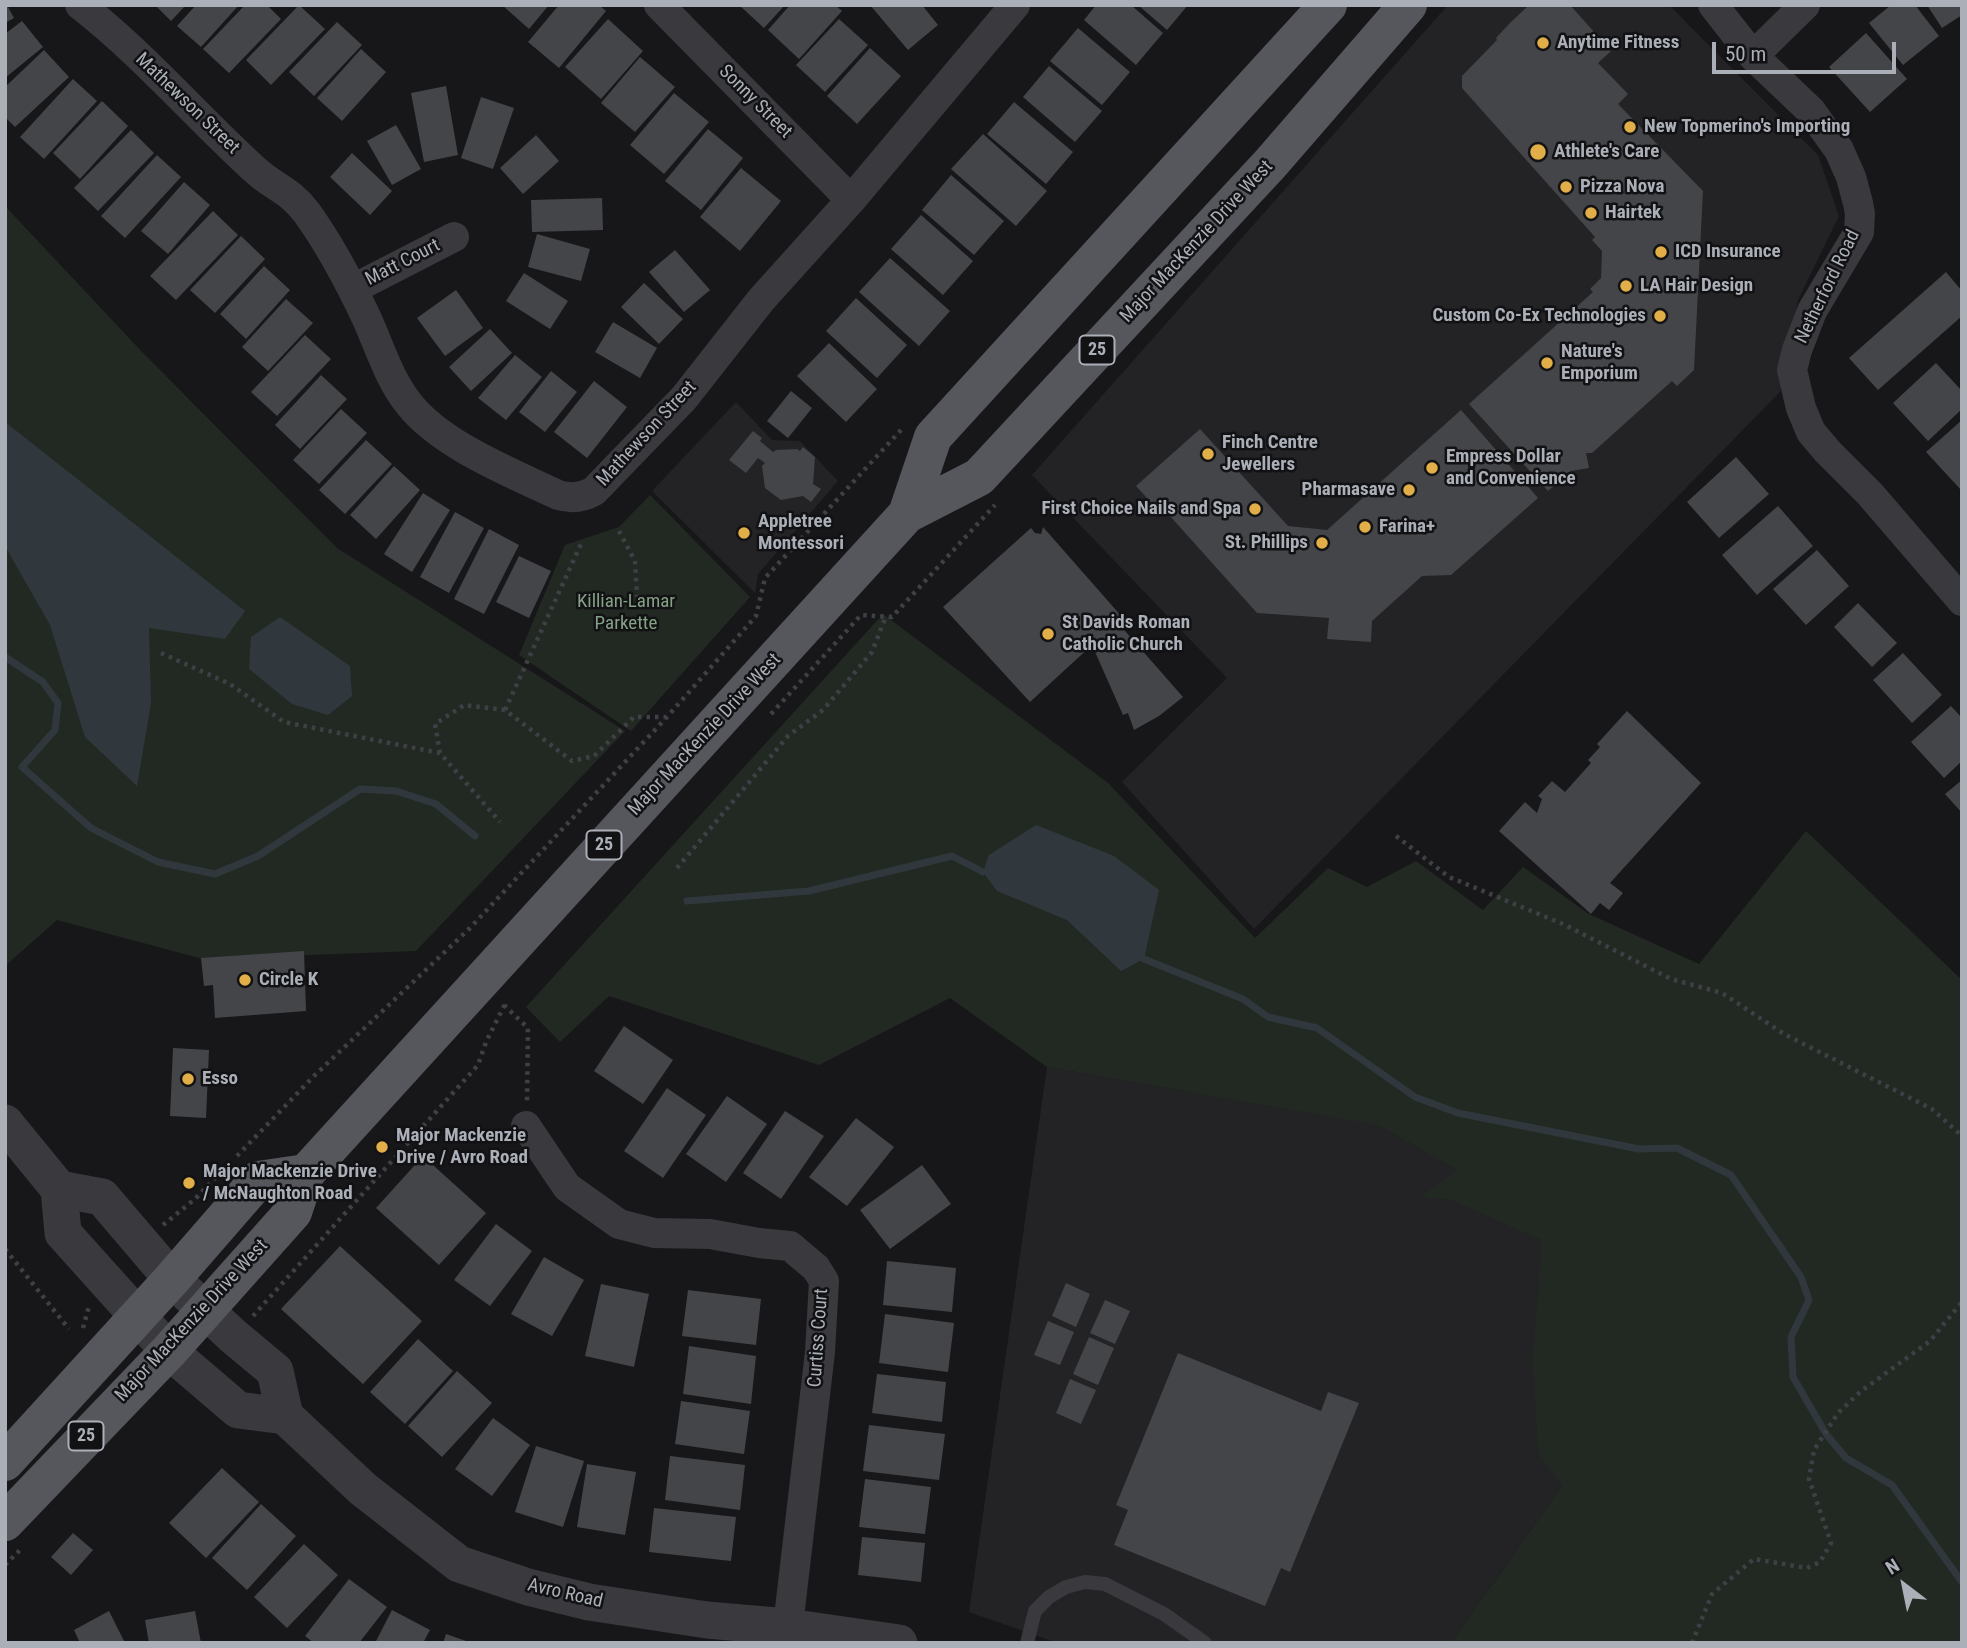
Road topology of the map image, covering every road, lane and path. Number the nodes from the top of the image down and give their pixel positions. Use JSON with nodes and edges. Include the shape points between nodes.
{"nodes":[{"id":1,"x":80,"y":5,"type":"edge"},
{"id":2,"x":659,"y":5,"type":"edge"},
{"id":3,"x":1015,"y":5,"type":"edge"},
{"id":4,"x":1328,"y":5,"type":"edge"},
{"id":5,"x":1408,"y":5,"type":"edge"},
{"id":6,"x":1713,"y":5,"type":"edge"},
{"id":7,"x":1805,"y":5,"type":"edge"},
{"id":8,"x":1753,"y":56,"type":"junction"},
{"id":9,"x":851,"y":200,"type":"junction"},
{"id":10,"x":454,"y":237,"type":"dead end"},
{"id":11,"x":353,"y":289,"type":"junction"},
{"id":12,"x":902,"y":428,"type":"dead end"},
{"id":13,"x":1000,"y":500,"type":"dead end"},
{"id":14,"x":907,"y":514,"type":"junction"},
{"id":15,"x":619,"y":531,"type":"dead end"},
{"id":16,"x":582,"y":542,"type":"dead end"},
{"id":17,"x":637,"y":597,"type":"dead end"},
{"id":18,"x":1962,"y":601,"type":"edge"},
{"id":19,"x":886,"y":617,"type":"junction"},
{"id":20,"x":161,"y":653,"type":"dead end"},
{"id":21,"x":505,"y":710,"type":"junction"},
{"id":22,"x":769,"y":716,"type":"dead end"},
{"id":23,"x":667,"y":717,"type":"junction"},
{"id":24,"x":440,"y":753,"type":"junction"},
{"id":25,"x":500,"y":822,"type":"dead end"},
{"id":26,"x":1396,"y":836,"type":"dead end"},
{"id":27,"x":677,"y":868,"type":"dead end"},
{"id":28,"x":514,"y":995,"type":"dead end"},
{"id":29,"x":504,"y":1005,"type":"junction"},
{"id":30,"x":5,"y":1123,"type":"edge"},
{"id":31,"x":526,"y":1126,"type":"joint"},
{"id":32,"x":1962,"y":1136,"type":"edge"},
{"id":33,"x":232,"y":1161,"type":"dead end"},
{"id":34,"x":222,"y":1170,"type":"dead end"},
{"id":35,"x":306,"y":1173,"type":"junction"},
{"id":36,"x":59,"y":1189,"type":"junction"},
{"id":37,"x":164,"y":1224,"type":"dead end"},
{"id":38,"x":5,"y":1249,"type":"edge"},
{"id":39,"x":172,"y":1279,"type":"junction"},
{"id":40,"x":1962,"y":1302,"type":"edge"},
{"id":41,"x":204,"y":1310,"type":"junction"},
{"id":42,"x":139,"y":1316,"type":"junction"},
{"id":43,"x":247,"y":1322,"type":"dead end"},
{"id":44,"x":69,"y":1329,"type":"dead end"},
{"id":45,"x":169,"y":1350,"type":"junction"},
{"id":46,"x":285,"y":1416,"type":"junction"},
{"id":47,"x":5,"y":1462,"type":"edge"},
{"id":48,"x":5,"y":1522,"type":"edge"},
{"id":49,"x":787,"y":1635,"type":"edge"},
{"id":50,"x":899,"y":1643,"type":"edge"},
{"id":51,"x":1027,"y":1643,"type":"edge"},
{"id":52,"x":1205,"y":1643,"type":"edge"},
{"id":53,"x":1692,"y":1643,"type":"edge"}],
"edges":[{"from":1,"to":11,"type":"street","name":"Mathewson Street","via":[[256,172],[291,194]]},
{"from":2,"to":9,"type":"street","name":"Sonny Street"},
{"from":3,"to":9,"type":"street","name":"Mathewson Street"},
{"from":4,"to":14,"type":"main road","name":"Major MacKenzie Drive West","number":"25","via":[[933,437]]},
{"from":5,"to":14,"type":"main road","name":"Major MacKenzie Drive West","number":"25","via":[[1270,164],[979,477]]},
{"from":6,"to":8,"type":"street","name":"Netherford Road"},
{"from":7,"to":8,"type":"street"},
{"from":8,"to":18,"type":"street","name":"Netherford Road","via":[[1811,111],[1839,150],[1860,214],[1858,232],[1812,311],[1797,350],[1792,370],[1801,408],[1811,432]]},
{"from":9,"to":11,"type":"street","name":"Mathewson Street","via":[[761,300],[684,398],[584,496],[558,495],[486,461],[420,415],[386,367]]},
{"from":10,"to":11,"type":"street","name":"Matt Court"},
{"from":12,"to":23,"type":"path","via":[[765,578],[756,616]]},
{"from":13,"to":19,"type":"path","via":[[892,617]]},
{"from":14,"to":35,"type":"main road","name":"Major MacKenzie Drive West","number":"25"},
{"from":15,"to":17,"type":"path","via":[[635,561]]},
{"from":16,"to":21,"type":"path"},
{"from":19,"to":22,"type":"path","via":[[861,615]]},
{"from":19,"to":27,"type":"path","via":[[872,652],[822,710],[788,736]]},
{"from":20,"to":24,"type":"path","via":[[230,684],[285,722]]},
{"from":21,"to":23,"type":"path","via":[[572,761],[594,756],[634,717]]},
{"from":21,"to":24,"type":"path","via":[[464,705],[435,724]]},
{"from":23,"to":33,"type":"path","via":[[470,928]]},
{"from":24,"to":25,"type":"path"},
{"from":26,"to":32,"type":"path","via":[[1449,877],[1563,924],[1671,979],[1723,993],[1784,1034],[1933,1109]]},
{"from":28,"to":29,"type":"path"},
{"from":29,"to":31,"type":"path","via":[[528,1028]]},
{"from":29,"to":43,"type":"path","via":[[478,1065]]},
{"from":30,"to":36,"type":"street"},
{"from":31,"to":49,"type":"street","name":"Curtiss Court","via":[[567,1187],[619,1224],[654,1233],[710,1234],[790,1246],[817,1268],[824,1281]]},
{"from":34,"to":37,"type":"path"},
{"from":35,"to":39,"type":"main road","number":"25","via":[[258,1180]]},
{"from":35,"to":41,"type":"main road","name":"Major MacKenzie Drive West","number":"25","via":[[293,1212]]},
{"from":36,"to":39,"type":"street","via":[[102,1197]]},
{"from":36,"to":42,"type":"street","via":[[64,1233]]},
{"from":38,"to":44,"type":"path"},
{"from":39,"to":41,"type":"street"},
{"from":39,"to":42,"type":"main road","number":"25"},
{"from":40,"to":53,"type":"path","via":[[1930,1341],[1838,1413],[1814,1450],[1809,1479],[1831,1543],[1820,1562],[1807,1568],[1754,1559],[1712,1594]]},
{"from":41,"to":45,"type":"main road","name":"Major MacKenzie Drive West","number":"25"},
{"from":41,"to":46,"type":"street","via":[[275,1371]]},
{"from":42,"to":45,"type":"street"},
{"from":42,"to":47,"type":"main road","number":"25"},
{"from":45,"to":46,"type":"street","via":[[238,1410]]},
{"from":45,"to":48,"type":"main road","name":"Major MacKenzie Drive West","number":"25"},
{"from":46,"to":49,"type":"street","name":"Avro Road","via":[[363,1489],[459,1564],[589,1602]]},
{"from":49,"to":50,"type":"street","name":"Avro Road"},
{"from":51,"to":52,"type":"lane","via":[[1035,1611],[1066,1587],[1085,1582],[1105,1584],[1164,1614]]}]}
